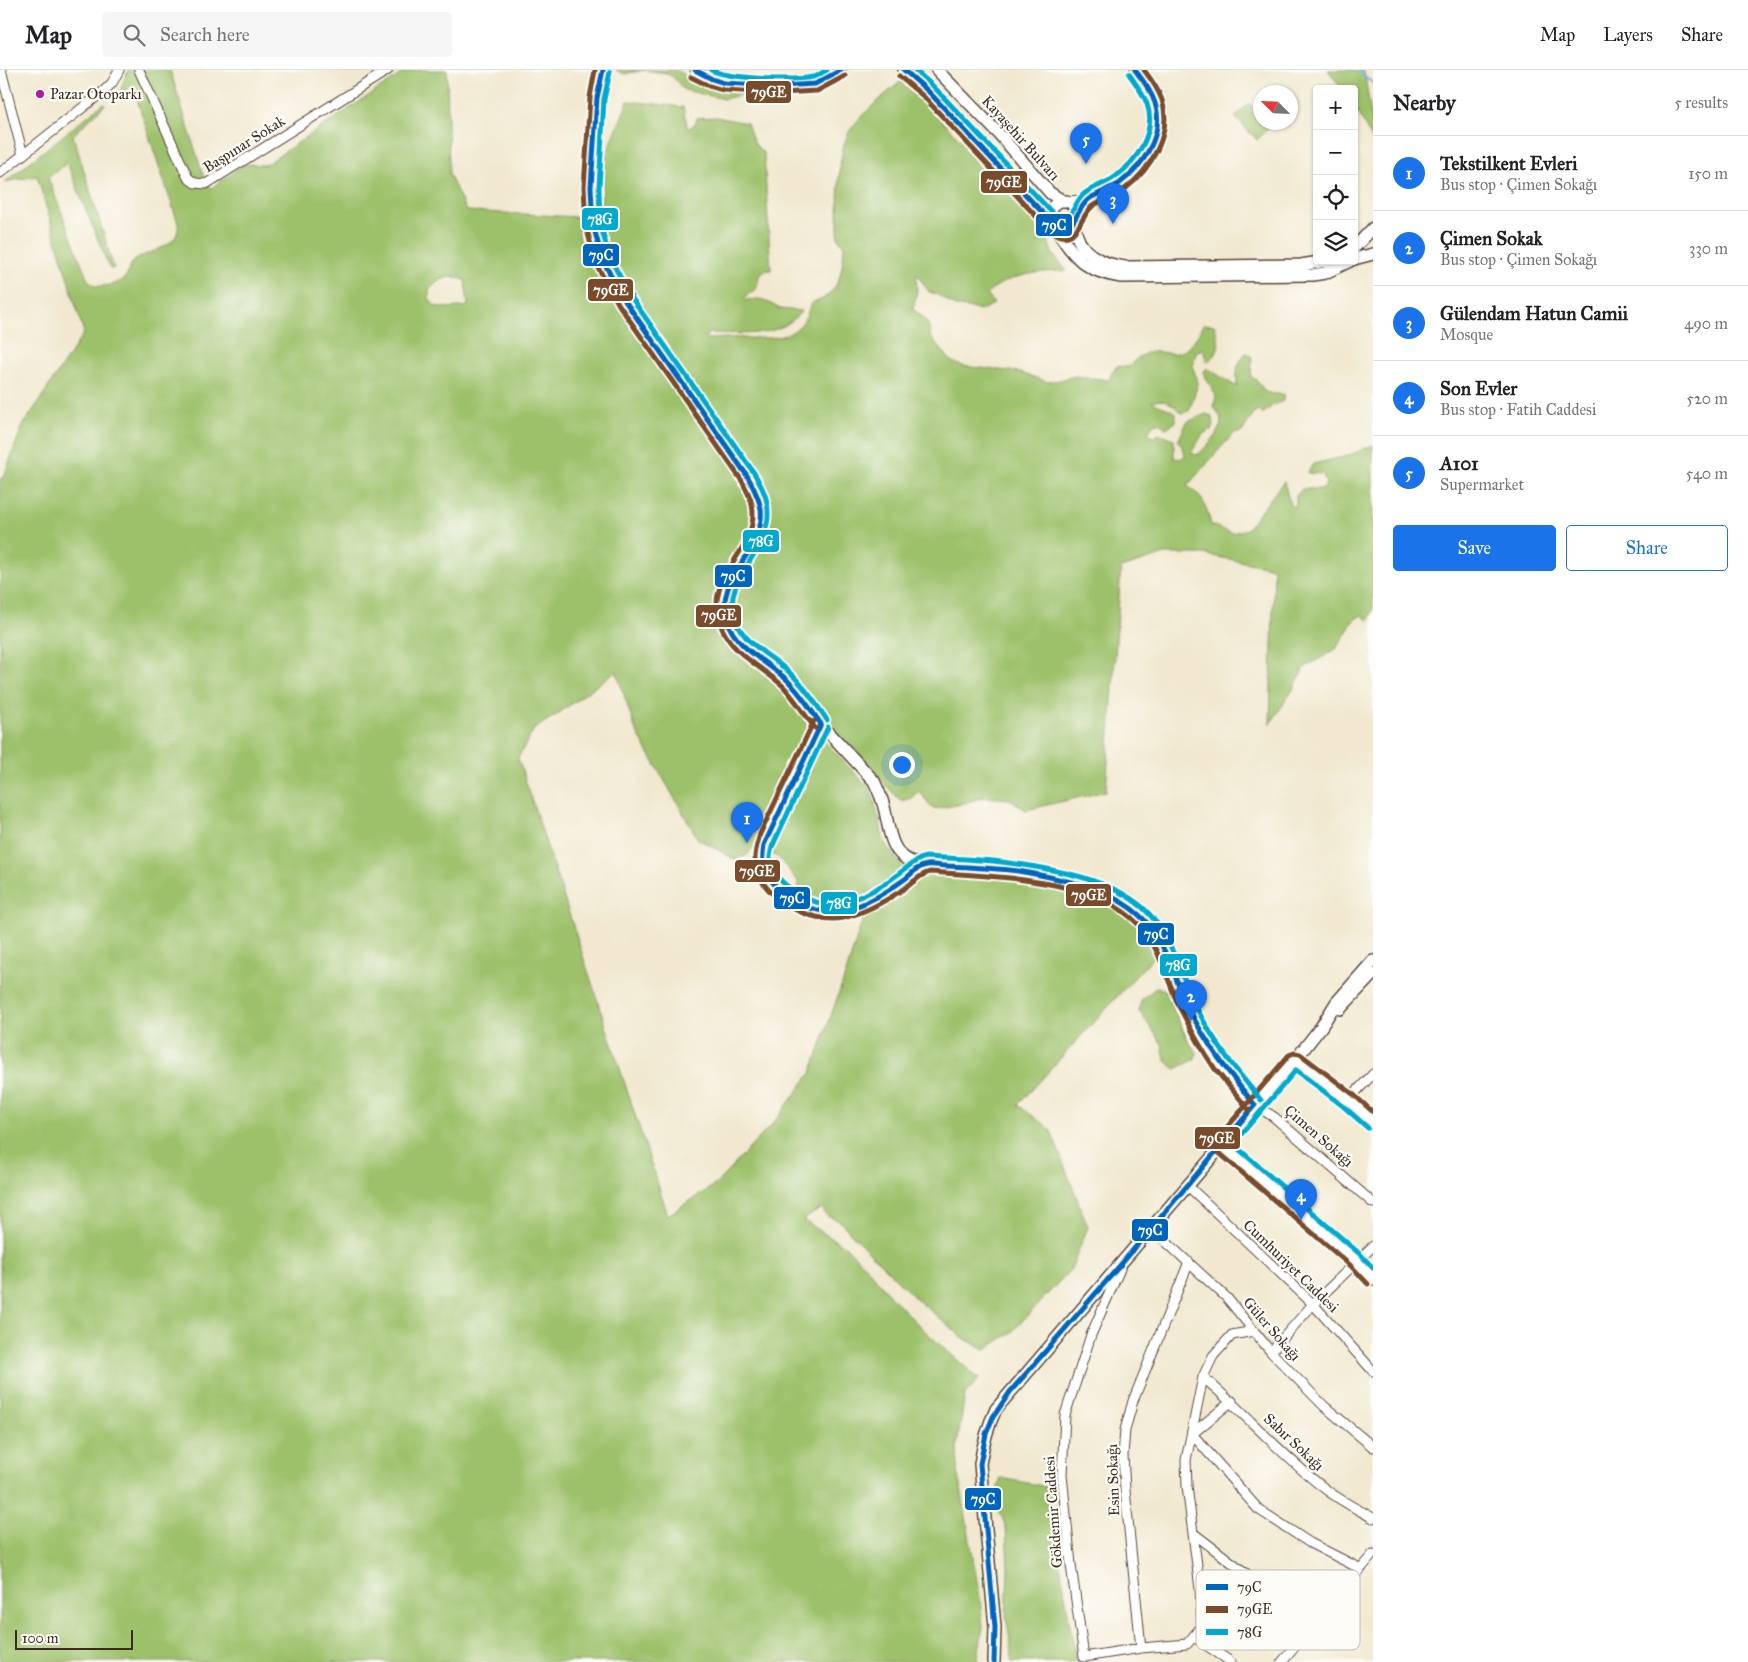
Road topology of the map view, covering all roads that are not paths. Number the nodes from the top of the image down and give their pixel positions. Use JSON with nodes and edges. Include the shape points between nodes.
{"nodes":[{"id":1,"x":1,"y":70,"type":"edge"},
{"id":2,"x":119,"y":70,"type":"edge"},
{"id":3,"x":139,"y":70,"type":"edge"},
{"id":4,"x":388,"y":70,"type":"edge"},
{"id":5,"x":603,"y":70,"type":"edge"},
{"id":6,"x":695,"y":70,"type":"edge"},
{"id":7,"x":841,"y":70,"type":"edge"},
{"id":8,"x":904,"y":70,"type":"edge"},
{"id":9,"x":937,"y":70,"type":"edge"},
{"id":10,"x":1135,"y":70,"type":"edge"},
{"id":11,"x":24,"y":155,"type":"junction"},
{"id":12,"x":0,"y":174,"type":"edge"},
{"id":13,"x":1090,"y":199,"type":"junction"},
{"id":14,"x":1064,"y":201,"type":"junction"},
{"id":15,"x":1076,"y":220,"type":"junction"},
{"id":16,"x":1052,"y":223,"type":"junction"},
{"id":17,"x":1373,"y":228,"type":"edge"},
{"id":18,"x":1373,"y":239,"type":"edge"},
{"id":19,"x":1358,"y":249,"type":"edge"},
{"id":20,"x":1373,"y":249,"type":"edge"},
{"id":21,"x":1358,"y":252,"type":"edge"},
{"id":22,"x":1358,"y":254,"type":"edge"},
{"id":23,"x":1373,"y":254,"type":"edge"},
{"id":24,"x":1358,"y":255,"type":"edge"},
{"id":25,"x":1313,"y":264,"type":"edge"},
{"id":26,"x":1338,"y":265,"type":"edge"},
{"id":27,"x":821,"y":724,"type":"junction"},
{"id":28,"x":925,"y":865,"type":"junction"},
{"id":29,"x":1373,"y":961,"type":"edge"},
{"id":30,"x":1373,"y":974,"type":"edge"},
{"id":31,"x":1321,"y":1027,"type":"junction"},
{"id":32,"x":1296,"y":1060,"type":"junction"},
{"id":33,"x":1373,"y":1074,"type":"edge"},
{"id":34,"x":1348,"y":1100,"type":"junction"},
{"id":35,"x":1256,"y":1104,"type":"junction"},
{"id":36,"x":1373,"y":1122,"type":"edge"},
{"id":37,"x":1222,"y":1145,"type":"junction"},
{"id":38,"x":1187,"y":1185,"type":"junction"},
{"id":39,"x":1373,"y":1203,"type":"edge"},
{"id":40,"x":1151,"y":1228,"type":"junction"},
{"id":41,"x":1373,"y":1246,"type":"edge"},
{"id":42,"x":1356,"y":1261,"type":"junction"},
{"id":43,"x":1123,"y":1262,"type":"junction"},
{"id":44,"x":1189,"y":1262,"type":"junction"},
{"id":45,"x":1373,"y":1279,"type":"edge"},
{"id":46,"x":1313,"y":1304,"type":"junction"},
{"id":47,"x":1254,"y":1331,"type":"junction"},
{"id":48,"x":1271,"y":1352,"type":"junction"},
{"id":49,"x":1373,"y":1371,"type":"edge"},
{"id":50,"x":1203,"y":1377,"type":"junction"},
{"id":51,"x":1232,"y":1401,"type":"junction"},
{"id":52,"x":1192,"y":1434,"type":"junction"},
{"id":53,"x":1373,"y":1447,"type":"edge"},
{"id":54,"x":1373,"y":1518,"type":"edge"},
{"id":55,"x":1193,"y":1533,"type":"junction"},
{"id":56,"x":1373,"y":1554,"type":"edge"},
{"id":57,"x":1361,"y":1569,"type":"joint"},
{"id":58,"x":1198,"y":1570,"type":"edge"},
{"id":59,"x":1242,"y":1570,"type":"edge"},
{"id":60,"x":1196,"y":1634,"type":"edge"},
{"id":61,"x":1194,"y":1637,"type":"joint"},
{"id":62,"x":1141,"y":1648,"type":"junction"},
{"id":63,"x":1213,"y":1650,"type":"edge"},
{"id":64,"x":1292,"y":1650,"type":"edge"},
{"id":65,"x":994,"y":1662,"type":"edge"},
{"id":66,"x":1230,"y":1662,"type":"edge"},
{"id":67,"x":1282,"y":1662,"type":"edge"}],
"edges":[{"from":1,"to":11,"type":"street"},
{"from":2,"to":11,"type":"street","via":[[105,90]]},
{"from":3,"to":4,"type":"street","name":"Başpınar Sokak","via":[[188,178],[195,183],[206,184]]},
{"from":5,"to":27,"type":"main road","name":"Çimen Sokağı","via":[[597,98],[591,187],[591,211],[597,244],[625,302],[748,477],[758,498],[760,527],[729,581],[724,608],[727,622],[734,636],[794,687]]},
{"from":6,"to":7,"type":"street","via":[[724,83],[781,86],[814,84]]},
{"from":8,"to":16,"type":"main road","via":[[928,91]]},
{"from":9,"to":14,"type":"main road","name":"Kayaşehir Bulvarı","via":[[1000,135],[1050,194]]},
{"from":10,"to":13,"type":"street","via":[[1156,107],[1153,142],[1127,178]]},
{"from":11,"to":12,"type":"street"},
{"from":13,"to":14,"type":"street"},
{"from":13,"to":15,"type":"street"},
{"from":14,"to":15,"type":"main road","via":[[1075,208]]},
{"from":14,"to":16,"type":"main road","via":[[1055,204],[1050,211]]},
{"from":15,"to":16,"type":"main road","via":[[1066,228],[1058,228]]},
{"from":15,"to":25,"type":"main road","via":[[1081,245],[1099,260],[1112,265]]},
{"from":16,"to":26,"type":"main road","via":[[1084,264],[1096,271],[1121,277],[1313,275],[1325,273]]},
{"from":17,"to":19,"type":"main road"},
{"from":18,"to":21,"type":"main road"},
{"from":20,"to":22,"type":"main road"},
{"from":23,"to":24,"type":"main road"},
{"from":27,"to":28,"type":"main road","name":"Çimen Sokağı","via":[[874,781],[880,792],[890,835],[900,854],[909,861]]},
{"from":27,"to":28,"type":"main road","via":[[766,837],[761,857],[770,877],[792,899],[806,907],[820,912],[844,911],[871,901]]},
{"from":28,"to":35,"type":"main road","name":"Çimen Sokağı","via":[[1042,876],[1114,898],[1129,908],[1154,931],[1205,1038],[1227,1072]]},
{"from":29,"to":31,"type":"main road","name":"Gökdemir Caddesi","via":[[1336,1003]]},
{"from":30,"to":31,"type":"main road"},
{"from":31,"to":32,"type":"main road","name":"Gökdemir Caddesi"},
{"from":32,"to":34,"type":"main road"},
{"from":32,"to":35,"type":"main road","name":"Gökdemir Caddesi"},
{"from":33,"to":34,"type":"street"},
{"from":34,"to":36,"type":"main road"},
{"from":35,"to":37,"type":"main road","name":"Gökdemir Caddesi"},
{"from":35,"to":39,"type":"street","name":"Çimen Sokağı"},
{"from":37,"to":38,"type":"main road","name":"Gökdemir Caddesi"},
{"from":37,"to":42,"type":"main road"},
{"from":38,"to":40,"type":"main road","name":"Gökdemir Caddesi"},
{"from":38,"to":46,"type":"street","name":"Cumhuriyet Caddesi"},
{"from":40,"to":43,"type":"main road","name":"Gökdemir Caddesi"},
{"from":40,"to":44,"type":"street","name":"Güler Sokağı"},
{"from":41,"to":42,"type":"street"},
{"from":42,"to":45,"type":"main road"},
{"from":42,"to":46,"type":"street"},
{"from":43,"to":62,"type":"street","name":"Gökdemir Caddesi","via":[[1091,1335],[1065,1415],[1062,1475],[1084,1656]]},
{"from":43,"to":65,"type":"main road","name":"Gökdemir Caddesi","via":[[996,1409],[983,1442],[980,1464],[995,1626]]},
{"from":44,"to":47,"type":"street","name":"Güler Sokağı","via":[[1227,1298]]},
{"from":44,"to":62,"type":"street","name":"Esin Sokağı","via":[[1133,1401],[1125,1430],[1125,1490]]},
{"from":46,"to":48,"type":"street"},
{"from":46,"to":49,"type":"street","name":"Cumhuriyet Caddesi"},
{"from":47,"to":48,"type":"street","name":"Güler Sokağı"},
{"from":47,"to":50,"type":"street","via":[[1232,1334],[1213,1356]]},
{"from":48,"to":53,"type":"street","name":"Güler Sokağı","via":[[1324,1406]]},
{"from":50,"to":51,"type":"street","name":"Sabır Sokağı"},
{"from":50,"to":52,"type":"street"},
{"from":51,"to":52,"type":"street"},
{"from":51,"to":54,"type":"street","name":"Sabır Sokağı","via":[[1268,1439],[1326,1490]]},
{"from":52,"to":55,"type":"street","via":[[1186,1460]]},
{"from":52,"to":57,"type":"street","via":[[1258,1509],[1310,1543]]},
{"from":55,"to":58,"type":"street"},
{"from":55,"to":59,"type":"street"},
{"from":56,"to":57,"type":"street"},
{"from":60,"to":61,"type":"street"},
{"from":61,"to":62,"type":"street","name":"Gökdemir Caddesi","via":[[1187,1644]]},
{"from":63,"to":66,"type":"street"},
{"from":64,"to":67,"type":"street"}]}
